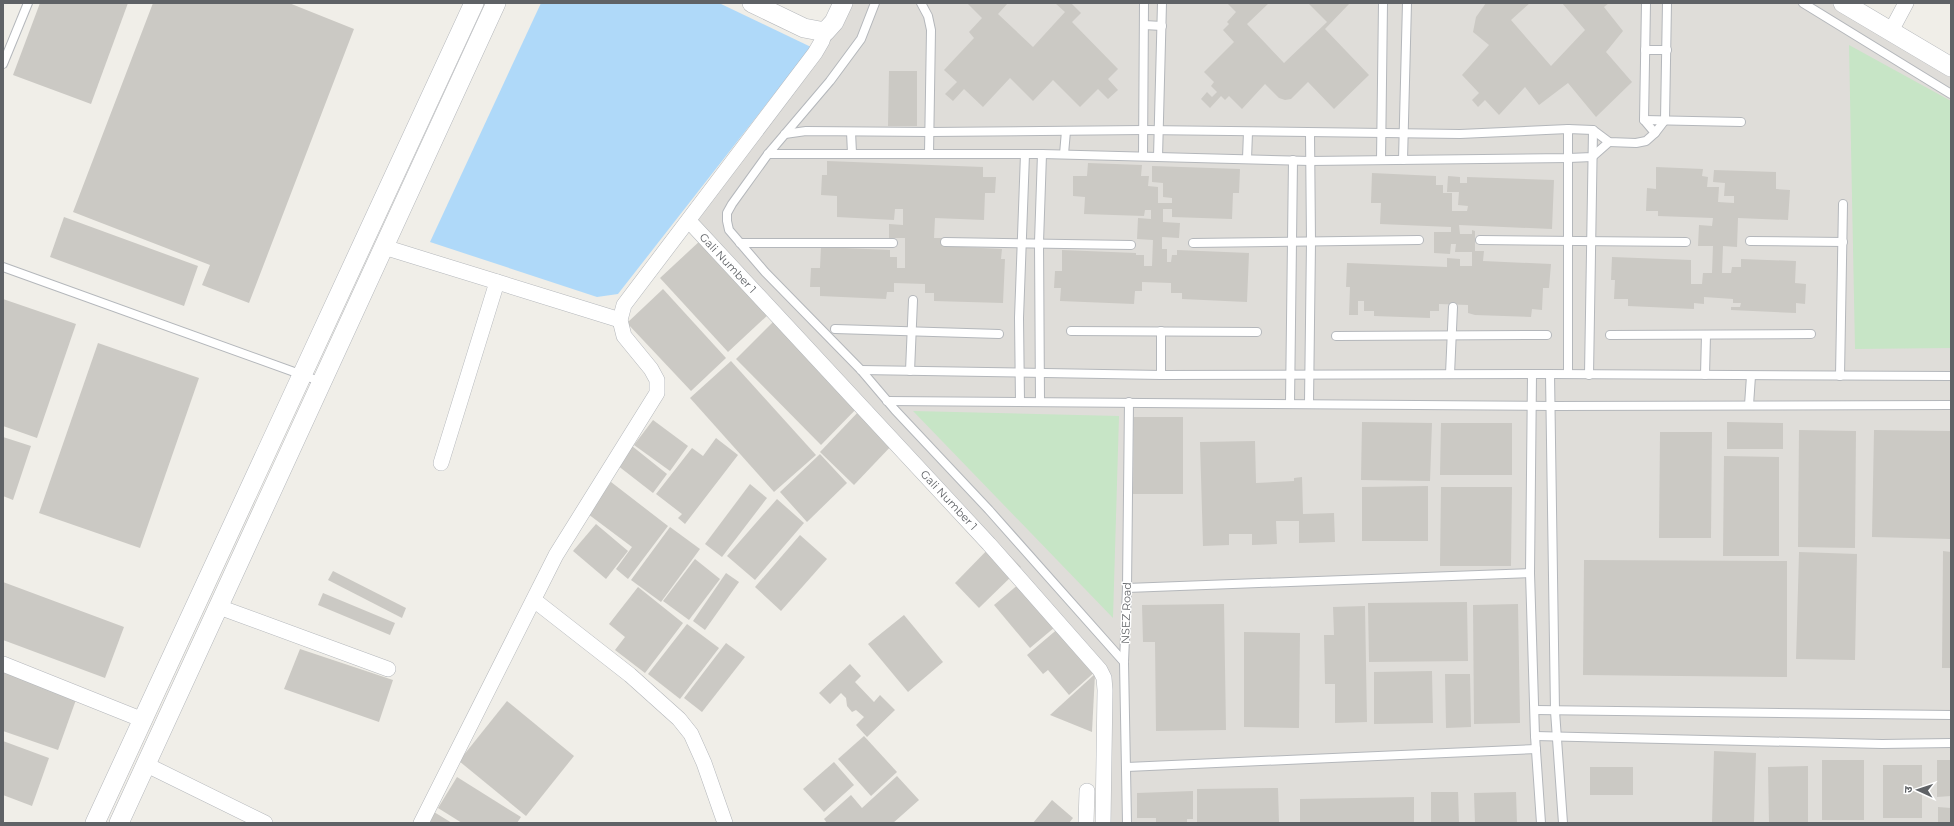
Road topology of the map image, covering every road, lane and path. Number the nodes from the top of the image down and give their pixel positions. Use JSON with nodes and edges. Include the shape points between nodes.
{"nodes":[{"id":1,"x":28,"y":3,"type":"edge"},
{"id":2,"x":752,"y":3,"type":"edge"},
{"id":3,"x":843,"y":3,"type":"edge"},
{"id":4,"x":876,"y":3,"type":"edge"},
{"id":5,"x":921,"y":3,"type":"edge"},
{"id":6,"x":1144,"y":3,"type":"edge"},
{"id":7,"x":1162,"y":3,"type":"edge"},
{"id":8,"x":1384,"y":3,"type":"edge"},
{"id":9,"x":1407,"y":3,"type":"edge"},
{"id":10,"x":1646,"y":3,"type":"edge"},
{"id":11,"x":1667,"y":3,"type":"edge"},
{"id":12,"x":1804,"y":3,"type":"edge"},
{"id":13,"x":1843,"y":3,"type":"edge"},
{"id":14,"x":1906,"y":3,"type":"edge"},
{"id":15,"x":470,"y":4,"type":"edge"},
{"id":16,"x":494,"y":9,"type":"edge"},
{"id":17,"x":1144,"y":25,"type":"junction"},
{"id":18,"x":1162,"y":26,"type":"junction"},
{"id":19,"x":1891,"y":31,"type":"junction"},
{"id":20,"x":825,"y":32,"type":"junction"},
{"id":21,"x":1645,"y":50,"type":"junction"},
{"id":22,"x":1667,"y":50,"type":"junction"},
{"id":23,"x":3,"y":64,"type":"edge"},
{"id":24,"x":1951,"y":68,"type":"edge"},
{"id":25,"x":1951,"y":94,"type":"edge"},
{"id":26,"x":1644,"y":120,"type":"junction"},
{"id":27,"x":1666,"y":120,"type":"junction"},
{"id":28,"x":1741,"y":122,"type":"dead end"},
{"id":29,"x":1568,"y":129,"type":"junction"},
{"id":30,"x":1066,"y":130,"type":"junction"},
{"id":31,"x":1144,"y":130,"type":"junction"},
{"id":32,"x":1159,"y":130,"type":"junction"},
{"id":33,"x":1593,"y":130,"type":"junction"},
{"id":34,"x":851,"y":132,"type":"junction"},
{"id":35,"x":930,"y":132,"type":"junction"},
{"id":36,"x":1248,"y":132,"type":"junction"},
{"id":37,"x":1382,"y":132,"type":"junction"},
{"id":38,"x":1404,"y":132,"type":"junction"},
{"id":39,"x":1310,"y":133,"type":"junction"},
{"id":40,"x":1655,"y":133,"type":"junction"},
{"id":41,"x":785,"y":134,"type":"junction"},
{"id":42,"x":1609,"y":142,"type":"junction"},
{"id":43,"x":852,"y":153,"type":"junction"},
{"id":44,"x":929,"y":153,"type":"junction"},
{"id":45,"x":768,"y":154,"type":"junction"},
{"id":46,"x":1025,"y":154,"type":"junction"},
{"id":47,"x":1042,"y":154,"type":"junction"},
{"id":48,"x":1064,"y":154,"type":"junction"},
{"id":49,"x":1144,"y":156,"type":"junction"},
{"id":50,"x":1158,"y":156,"type":"junction"},
{"id":51,"x":1592,"y":157,"type":"junction"},
{"id":52,"x":1569,"y":158,"type":"junction"},
{"id":53,"x":1247,"y":159,"type":"junction"},
{"id":54,"x":1293,"y":160,"type":"junction"},
{"id":55,"x":1381,"y":160,"type":"junction"},
{"id":56,"x":1404,"y":160,"type":"junction"},
{"id":57,"x":1310,"y":161,"type":"junction"},
{"id":58,"x":1843,"y":204,"type":"dead end"},
{"id":59,"x":689,"y":221,"type":"junction"},
{"id":60,"x":1419,"y":240,"type":"dead end"},
{"id":61,"x":1480,"y":240,"type":"dead end"},
{"id":62,"x":1569,"y":240,"type":"junction"},
{"id":63,"x":1590,"y":240,"type":"junction"},
{"id":64,"x":1750,"y":241,"type":"dead end"},
{"id":65,"x":893,"y":242,"type":"dead end"},
{"id":66,"x":945,"y":242,"type":"dead end"},
{"id":67,"x":1022,"y":242,"type":"junction"},
{"id":68,"x":1039,"y":242,"type":"junction"},
{"id":69,"x":1292,"y":242,"type":"junction"},
{"id":70,"x":1311,"y":242,"type":"junction"},
{"id":71,"x":1686,"y":242,"type":"dead end"},
{"id":72,"x":1843,"y":242,"type":"junction"},
{"id":73,"x":740,"y":243,"type":"junction"},
{"id":74,"x":1193,"y":243,"type":"dead end"},
{"id":75,"x":1131,"y":245,"type":"dead end"},
{"id":76,"x":384,"y":248,"type":"junction"},
{"id":77,"x":3,"y":267,"type":"edge"},
{"id":78,"x":497,"y":282,"type":"junction"},
{"id":79,"x":913,"y":300,"type":"dead end"},
{"id":80,"x":1452,"y":307,"type":"dead end"},
{"id":81,"x":620,"y":320,"type":"junction"},
{"id":82,"x":834,"y":329,"type":"dead end"},
{"id":83,"x":1071,"y":331,"type":"dead end"},
{"id":84,"x":1161,"y":331,"type":"junction"},
{"id":85,"x":1257,"y":332,"type":"dead end"},
{"id":86,"x":912,"y":333,"type":"junction"},
{"id":87,"x":999,"y":334,"type":"dead end"},
{"id":88,"x":1610,"y":334,"type":"dead end"},
{"id":89,"x":1811,"y":334,"type":"dead end"},
{"id":90,"x":1451,"y":335,"type":"junction"},
{"id":91,"x":1546,"y":335,"type":"dead end"},
{"id":92,"x":1706,"y":335,"type":"junction"},
{"id":93,"x":1336,"y":336,"type":"dead end"},
{"id":94,"x":861,"y":370,"type":"junction"},
{"id":95,"x":910,"y":371,"type":"junction"},
{"id":96,"x":1038,"y":373,"type":"junction"},
{"id":97,"x":1019,"y":374,"type":"junction"},
{"id":98,"x":1290,"y":374,"type":"junction"},
{"id":99,"x":1450,"y":374,"type":"junction"},
{"id":100,"x":1532,"y":374,"type":"junction"},
{"id":101,"x":1550,"y":374,"type":"junction"},
{"id":102,"x":1568,"y":374,"type":"junction"},
{"id":103,"x":1161,"y":375,"type":"junction"},
{"id":104,"x":1310,"y":375,"type":"junction"},
{"id":105,"x":1589,"y":375,"type":"junction"},
{"id":106,"x":1705,"y":375,"type":"junction"},
{"id":107,"x":303,"y":376,"type":"junction"},
{"id":108,"x":1751,"y":376,"type":"junction"},
{"id":109,"x":1840,"y":376,"type":"junction"},
{"id":110,"x":1951,"y":376,"type":"edge"},
{"id":111,"x":322,"y":382,"type":"junction"},
{"id":112,"x":887,"y":401,"type":"junction"},
{"id":113,"x":1020,"y":402,"type":"junction"},
{"id":114,"x":1040,"y":402,"type":"junction"},
{"id":115,"x":1128,"y":402,"type":"junction"},
{"id":116,"x":1290,"y":403,"type":"junction"},
{"id":117,"x":1309,"y":403,"type":"junction"},
{"id":118,"x":1532,"y":405,"type":"junction"},
{"id":119,"x":1749,"y":405,"type":"junction"},
{"id":120,"x":1951,"y":405,"type":"edge"},
{"id":121,"x":1552,"y":406,"type":"junction"},
{"id":122,"x":441,"y":463,"type":"dead end"},
{"id":123,"x":1530,"y":573,"type":"junction"},
{"id":124,"x":1127,"y":588,"type":"junction"},
{"id":125,"x":534,"y":600,"type":"junction"},
{"id":126,"x":219,"y":607,"type":"junction"},
{"id":127,"x":1124,"y":662,"type":"junction"},
{"id":128,"x":3,"y":664,"type":"edge"},
{"id":129,"x":388,"y":669,"type":"dead end"},
{"id":130,"x":1535,"y":710,"type":"junction"},
{"id":131,"x":1555,"y":711,"type":"junction"},
{"id":132,"x":1951,"y":715,"type":"edge"},
{"id":133,"x":143,"y":720,"type":"junction"},
{"id":134,"x":1536,"y":736,"type":"junction"},
{"id":135,"x":1556,"y":736,"type":"junction"},
{"id":136,"x":1951,"y":743,"type":"edge"},
{"id":137,"x":1536,"y":749,"type":"junction"},
{"id":138,"x":146,"y":765,"type":"junction"},
{"id":139,"x":1127,"y":767,"type":"junction"},
{"id":140,"x":1087,"y":791,"type":"dead end"},
{"id":141,"x":95,"y":823,"type":"edge"},
{"id":142,"x":119,"y":823,"type":"edge"},
{"id":143,"x":265,"y":823,"type":"edge"},
{"id":144,"x":421,"y":823,"type":"edge"},
{"id":145,"x":725,"y":823,"type":"edge"},
{"id":146,"x":1086,"y":823,"type":"edge"},
{"id":147,"x":1103,"y":823,"type":"edge"},
{"id":148,"x":1126,"y":823,"type":"edge"},
{"id":149,"x":1541,"y":823,"type":"edge"},
{"id":150,"x":1563,"y":823,"type":"edge"}],
"edges":[{"from":1,"to":23,"type":"lane"},
{"from":2,"to":20,"type":"street","via":[[804,28]]},
{"from":3,"to":20,"type":"street","via":[[834,22]]},
{"from":4,"to":41,"type":"lane","via":[[861,39],[830,81]]},
{"from":5,"to":35,"type":"lane","via":[[928,16],[931,30]]},
{"from":6,"to":17,"type":"lane"},
{"from":7,"to":18,"type":"lane"},
{"from":8,"to":37,"type":"lane"},
{"from":9,"to":38,"type":"lane"},
{"from":10,"to":21,"type":"lane"},
{"from":11,"to":22,"type":"lane"},
{"from":12,"to":25,"type":"lane"},
{"from":13,"to":19,"type":"street"},
{"from":14,"to":19,"type":"street"},
{"from":15,"to":16,"type":"street"},
{"from":15,"to":107,"type":"street"},
{"from":16,"to":76,"type":"street"},
{"from":17,"to":18,"type":"lane"},
{"from":17,"to":31,"type":"lane"},
{"from":18,"to":32,"type":"lane"},
{"from":19,"to":24,"type":"street"},
{"from":20,"to":59,"type":"street","via":[[815,53]]},
{"from":21,"to":22,"type":"lane"},
{"from":21,"to":26,"type":"lane"},
{"from":22,"to":27,"type":"lane"},
{"from":26,"to":27,"type":"lane"},
{"from":26,"to":40,"type":"lane"},
{"from":27,"to":28,"type":"lane"},
{"from":27,"to":40,"type":"lane"},
{"from":29,"to":33,"type":"lane"},
{"from":29,"to":38,"type":"lane","via":[[1460,134]]},
{"from":29,"to":52,"type":"lane"},
{"from":30,"to":31,"type":"lane"},
{"from":30,"to":35,"type":"lane"},
{"from":30,"to":48,"type":"lane"},
{"from":31,"to":32,"type":"lane"},
{"from":31,"to":49,"type":"lane"},
{"from":32,"to":36,"type":"lane"},
{"from":32,"to":50,"type":"lane"},
{"from":33,"to":42,"type":"lane"},
{"from":33,"to":51,"type":"lane"},
{"from":34,"to":35,"type":"lane"},
{"from":34,"to":41,"type":"lane","via":[[806,131]]},
{"from":34,"to":43,"type":"lane"},
{"from":35,"to":44,"type":"lane"},
{"from":36,"to":39,"type":"lane"},
{"from":36,"to":53,"type":"lane"},
{"from":37,"to":38,"type":"lane"},
{"from":37,"to":39,"type":"lane"},
{"from":37,"to":55,"type":"lane"},
{"from":38,"to":56,"type":"lane"},
{"from":39,"to":57,"type":"lane"},
{"from":40,"to":42,"type":"lane","via":[[1642,142]]},
{"from":41,"to":45,"type":"lane"},
{"from":42,"to":51,"type":"lane"},
{"from":43,"to":44,"type":"lane"},
{"from":43,"to":45,"type":"lane"},
{"from":44,"to":46,"type":"lane"},
{"from":45,"to":73,"type":"lane","via":[[727,213],[729,230]]},
{"from":46,"to":47,"type":"lane"},
{"from":46,"to":67,"type":"lane"},
{"from":47,"to":48,"type":"lane"},
{"from":47,"to":68,"type":"lane"},
{"from":48,"to":49,"type":"lane"},
{"from":49,"to":50,"type":"lane"},
{"from":50,"to":53,"type":"lane"},
{"from":51,"to":52,"type":"lane"},
{"from":51,"to":63,"type":"lane"},
{"from":52,"to":56,"type":"lane"},
{"from":52,"to":62,"type":"lane"},
{"from":53,"to":54,"type":"lane"},
{"from":54,"to":57,"type":"lane"},
{"from":54,"to":69,"type":"lane"},
{"from":55,"to":56,"type":"lane"},
{"from":55,"to":57,"type":"lane"},
{"from":57,"to":70,"type":"lane"},
{"from":58,"to":72,"type":"lane"},
{"from":59,"to":81,"type":"street","via":[[624,305]]},
{"from":59,"to":147,"type":"street","name":"Gali Number 1","via":[[989,544],[1100,670],[1105,690]]},
{"from":60,"to":70,"type":"lane"},
{"from":61,"to":62,"type":"lane"},
{"from":62,"to":63,"type":"lane"},
{"from":62,"to":102,"type":"lane"},
{"from":63,"to":71,"type":"lane"},
{"from":63,"to":105,"type":"lane"},
{"from":64,"to":72,"type":"lane"},
{"from":65,"to":73,"type":"lane"},
{"from":66,"to":67,"type":"lane"},
{"from":67,"to":68,"type":"lane"},
{"from":67,"to":97,"type":"lane"},
{"from":68,"to":75,"type":"lane"},
{"from":68,"to":96,"type":"lane"},
{"from":69,"to":70,"type":"lane"},
{"from":69,"to":74,"type":"lane"},
{"from":69,"to":98,"type":"lane"},
{"from":70,"to":104,"type":"lane"},
{"from":72,"to":109,"type":"lane"},
{"from":73,"to":94,"type":"lane"},
{"from":76,"to":78,"type":"street"},
{"from":76,"to":111,"type":"street"},
{"from":77,"to":107,"type":"lane"},
{"from":78,"to":81,"type":"street"},
{"from":78,"to":122,"type":"street"},
{"from":79,"to":86,"type":"lane"},
{"from":80,"to":90,"type":"lane"},
{"from":81,"to":125,"type":"street","via":[[624,336],[657,380],[657,394],[556,555]]},
{"from":82,"to":86,"type":"lane"},
{"from":83,"to":84,"type":"lane"},
{"from":84,"to":85,"type":"lane"},
{"from":84,"to":103,"type":"lane"},
{"from":86,"to":87,"type":"lane"},
{"from":86,"to":95,"type":"lane"},
{"from":88,"to":92,"type":"lane"},
{"from":89,"to":92,"type":"lane"},
{"from":90,"to":91,"type":"lane"},
{"from":90,"to":93,"type":"lane"},
{"from":90,"to":99,"type":"lane"},
{"from":92,"to":106,"type":"lane"},
{"from":94,"to":95,"type":"lane"},
{"from":94,"to":112,"type":"lane"},
{"from":95,"to":97,"type":"lane"},
{"from":96,"to":97,"type":"lane"},
{"from":96,"to":103,"type":"lane"},
{"from":96,"to":114,"type":"lane"},
{"from":97,"to":113,"type":"lane"},
{"from":98,"to":103,"type":"lane"},
{"from":98,"to":104,"type":"lane"},
{"from":98,"to":116,"type":"lane"},
{"from":99,"to":100,"type":"lane"},
{"from":99,"to":104,"type":"lane"},
{"from":100,"to":101,"type":"lane"},
{"from":100,"to":118,"type":"lane"},
{"from":101,"to":102,"type":"lane"},
{"from":101,"to":121,"type":"lane"},
{"from":102,"to":105,"type":"lane"},
{"from":104,"to":117,"type":"lane"},
{"from":105,"to":106,"type":"lane"},
{"from":106,"to":108,"type":"lane"},
{"from":107,"to":111,"type":"lane"},
{"from":107,"to":133,"type":"street"},
{"from":108,"to":109,"type":"lane"},
{"from":108,"to":119,"type":"lane"},
{"from":109,"to":110,"type":"lane"},
{"from":111,"to":126,"type":"street"},
{"from":112,"to":113,"type":"lane"},
{"from":112,"to":127,"type":"lane","via":[[1010,533]]},
{"from":113,"to":114,"type":"lane"},
{"from":114,"to":115,"type":"lane"},
{"from":115,"to":116,"type":"lane"},
{"from":115,"to":124,"type":"lane","name":"NSEZ Road"},
{"from":116,"to":117,"type":"lane"},
{"from":117,"to":118,"type":"lane"},
{"from":118,"to":121,"type":"lane"},
{"from":118,"to":123,"type":"lane"},
{"from":119,"to":120,"type":"lane"},
{"from":119,"to":121,"type":"lane"},
{"from":121,"to":131,"type":"lane"},
{"from":123,"to":124,"type":"lane"},
{"from":123,"to":130,"type":"lane"},
{"from":124,"to":127,"type":"lane","name":"NSEZ Road"},
{"from":125,"to":144,"type":"street"},
{"from":125,"to":145,"type":"street","via":[[630,675],[679,719],[690,734],[704,763]]},
{"from":126,"to":129,"type":"street"},
{"from":126,"to":138,"type":"street"},
{"from":127,"to":139,"type":"lane","name":"NSEZ Road"},
{"from":128,"to":133,"type":"street"},
{"from":130,"to":131,"type":"lane"},
{"from":130,"to":134,"type":"lane"},
{"from":131,"to":132,"type":"lane"},
{"from":131,"to":135,"type":"lane"},
{"from":133,"to":141,"type":"street"},
{"from":134,"to":135,"type":"lane"},
{"from":134,"to":137,"type":"lane"},
{"from":135,"to":136,"type":"lane","via":[[1882,744]]},
{"from":135,"to":150,"type":"lane"},
{"from":137,"to":139,"type":"lane"},
{"from":137,"to":149,"type":"lane"},
{"from":138,"to":142,"type":"street"},
{"from":138,"to":143,"type":"street"},
{"from":139,"to":148,"type":"lane","name":"NSEZ Road"},
{"from":140,"to":146,"type":"street"}]}
